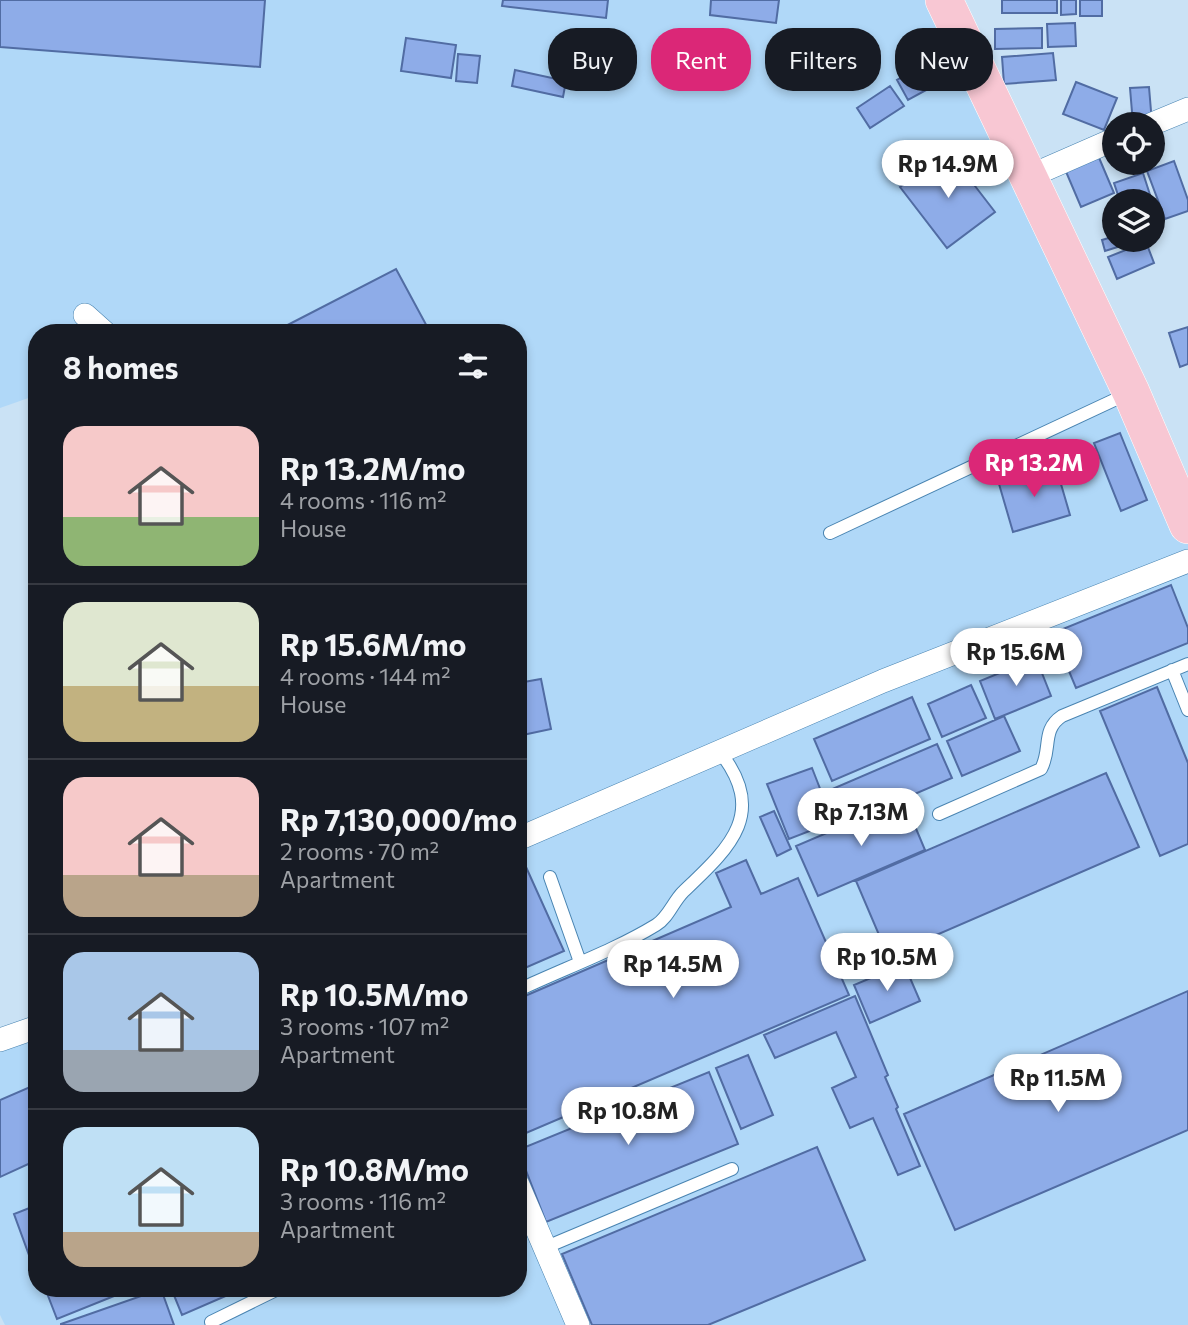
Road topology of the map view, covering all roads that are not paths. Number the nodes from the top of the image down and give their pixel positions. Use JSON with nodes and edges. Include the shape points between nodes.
{"nodes":[{"id":1,"x":944,"y":0,"type":"edge"},
{"id":2,"x":1188,"y":110,"type":"edge"},
{"id":3,"x":1165,"y":119,"type":"edge"},
{"id":4,"x":1102,"y":145,"type":"edge"},
{"id":5,"x":1028,"y":177,"type":"junction"},
{"id":6,"x":85,"y":315,"type":"dead end"},
{"id":7,"x":95,"y":324,"type":"edge"},
{"id":8,"x":1131,"y":392,"type":"junction"},
{"id":9,"x":1188,"y":525,"type":"edge"},
{"id":10,"x":830,"y":533,"type":"dead end"},
{"id":11,"x":1188,"y":561,"type":"edge"},
{"id":12,"x":1188,"y":664,"type":"edge"},
{"id":13,"x":1172,"y":670,"type":"junction"},
{"id":14,"x":1188,"y":710,"type":"edge"},
{"id":15,"x":720,"y":752,"type":"junction"},
{"id":16,"x":939,"y":814,"type":"dead end"},
{"id":17,"x":527,"y":835,"type":"edge"},
{"id":18,"x":550,"y":877,"type":"dead end"},
{"id":19,"x":580,"y":962,"type":"junction"},
{"id":20,"x":527,"y":986,"type":"edge"},
{"id":21,"x":28,"y":1030,"type":"edge"},
{"id":22,"x":0,"y":1040,"type":"edge"},
{"id":23,"x":732,"y":1169,"type":"dead end"},
{"id":24,"x":527,"y":1207,"type":"edge"},
{"id":25,"x":544,"y":1248,"type":"junction"},
{"id":26,"x":262,"y":1297,"type":"edge"},
{"id":27,"x":211,"y":1322,"type":"dead end"},
{"id":28,"x":578,"y":1325,"type":"edge"}],
"edges":[{"from":1,"to":5,"type":"main road"},
{"from":2,"to":3,"type":"street"},
{"from":4,"to":5,"type":"street"},
{"from":5,"to":8,"type":"main road"},
{"from":6,"to":7,"type":"street"},
{"from":8,"to":9,"type":"main road"},
{"from":8,"to":10,"type":"lane"},
{"from":11,"to":15,"type":"street","via":[[883,681]]},
{"from":12,"to":13,"type":"lane"},
{"from":13,"to":14,"type":"lane"},
{"from":13,"to":16,"type":"lane","via":[[1062,716],[1047,732],[1048,750],[1041,769]]},
{"from":15,"to":17,"type":"street"},
{"from":15,"to":19,"type":"lane","via":[[737,783],[742,806],[739,827],[723,855],[680,895],[659,924]]},
{"from":18,"to":19,"type":"lane"},
{"from":19,"to":20,"type":"lane"},
{"from":21,"to":22,"type":"street"},
{"from":23,"to":25,"type":"lane"},
{"from":24,"to":25,"type":"street"},
{"from":25,"to":28,"type":"street"},
{"from":26,"to":27,"type":"lane"}]}
